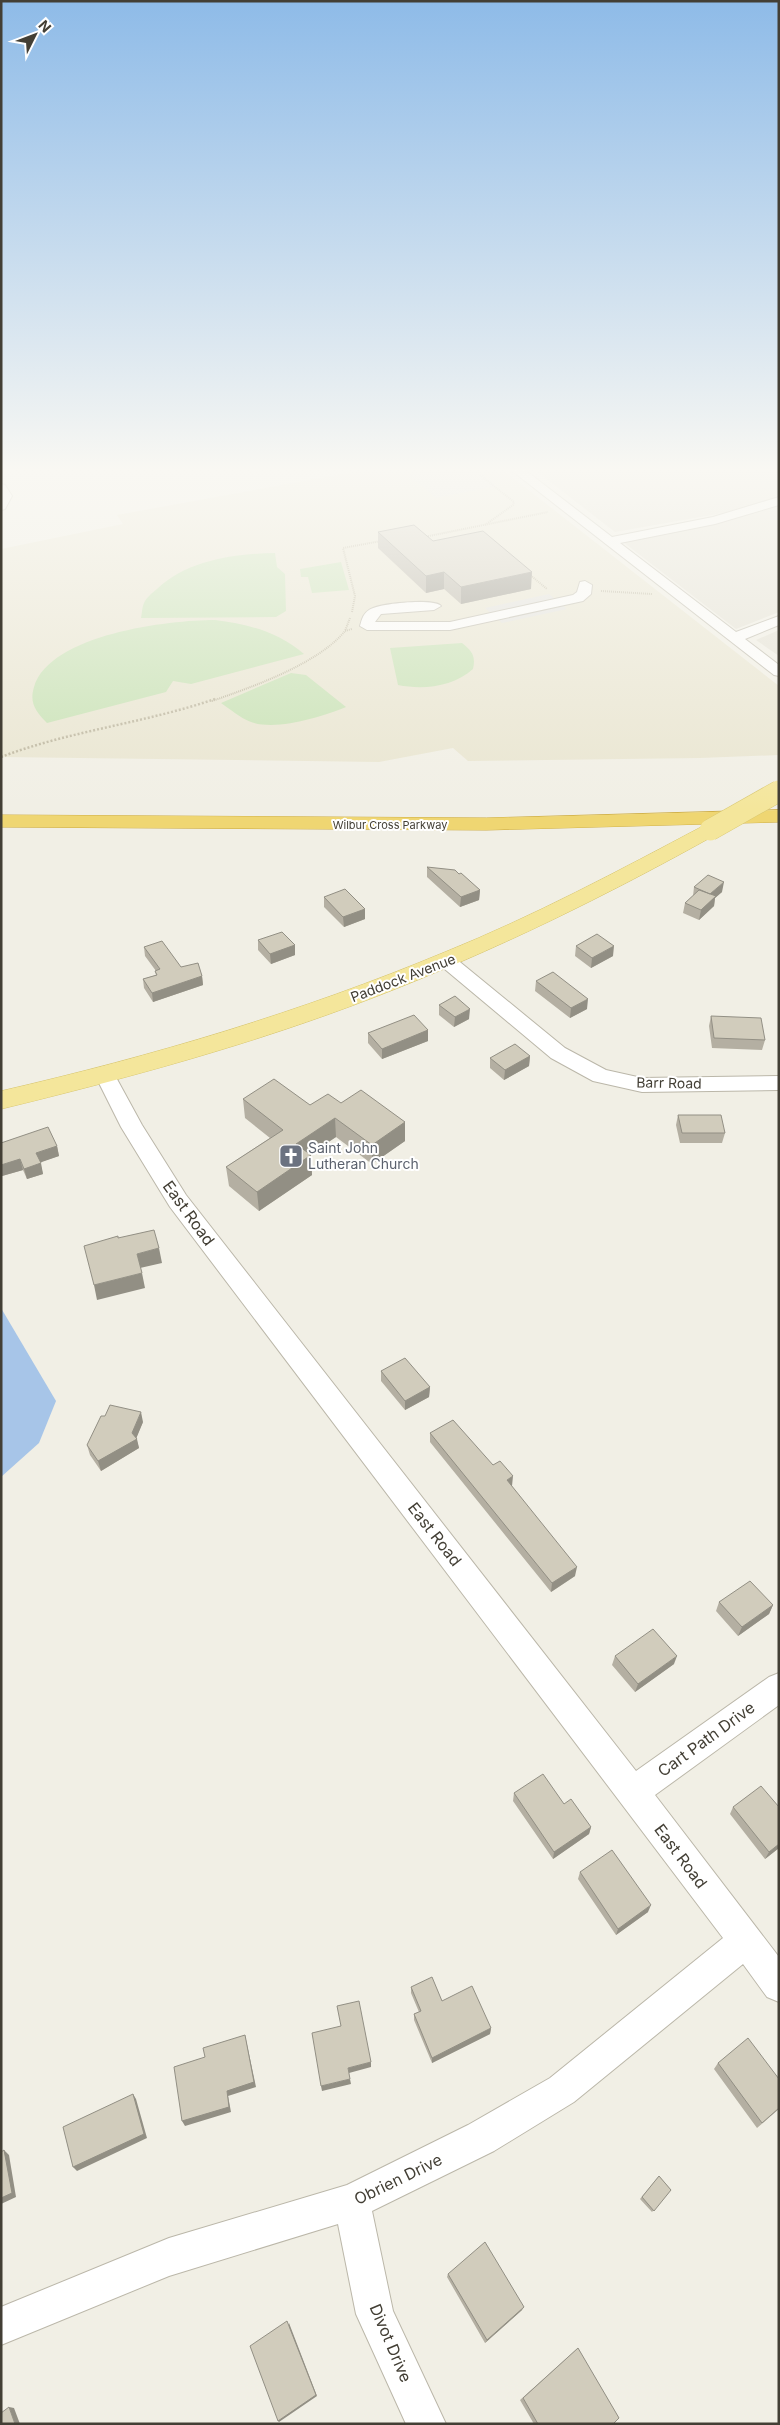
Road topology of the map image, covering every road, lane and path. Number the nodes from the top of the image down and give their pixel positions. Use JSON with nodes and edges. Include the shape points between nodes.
{"nodes":[{"id":1,"x":352,"y":583,"type":"edge"},
{"id":2,"x":663,"y":583,"type":"edge"},
{"id":3,"x":585,"y":585,"type":"dead end"},
{"id":4,"x":434,"y":606,"type":"dead end"},
{"id":5,"x":779,"y":620,"type":"edge"},
{"id":6,"x":367,"y":626,"type":"junction"},
{"id":7,"x":345,"y":631,"type":"junction"},
{"id":8,"x":734,"y":638,"type":"junction"},
{"id":9,"x":779,"y":672,"type":"edge"},
{"id":10,"x":1,"y":757,"type":"edge"},
{"id":11,"x":779,"y":790,"type":"edge"},
{"id":12,"x":779,"y":798,"type":"edge"},
{"id":13,"x":1,"y":802,"type":"edge"},
{"id":14,"x":779,"y":816,"type":"edge"},
{"id":15,"x":1,"y":821,"type":"edge"},
{"id":16,"x":448,"y":962,"type":"junction"},
{"id":17,"x":105,"y":1075,"type":"junction"},
{"id":18,"x":779,"y":1083,"type":"edge"},
{"id":19,"x":1,"y":1100,"type":"edge"},
{"id":20,"x":779,"y":1686,"type":"edge"},
{"id":21,"x":633,"y":1792,"type":"junction"},
{"id":22,"x":746,"y":1941,"type":"junction"},
{"id":23,"x":779,"y":1984,"type":"edge"},
{"id":24,"x":352,"y":2202,"type":"junction"},
{"id":25,"x":1,"y":2326,"type":"edge"},
{"id":26,"x":426,"y":2424,"type":"edge"}],
"edges":[{"from":1,"to":7,"type":"path","via":[[354,608]]},
{"from":2,"to":8,"type":"street"},
{"from":3,"to":6,"type":"street","via":[[584,594],[578,598],[450,626]]},
{"from":4,"to":6,"type":"street","via":[[382,609],[370,616]]},
{"from":5,"to":8,"type":"street"},
{"from":6,"to":7,"type":"path"},
{"from":7,"to":10,"type":"path","via":[[312,658],[228,696],[27,747]]},
{"from":8,"to":9,"type":"street"},
{"from":11,"to":16,"type":"main road","name":"Paddock Avenue","bridge":true,"via":[[602,890]]},
{"from":12,"to":13,"type":"highway","name":"Wilbur Cross Parkway","via":[[390,806]]},
{"from":14,"to":15,"type":"highway","name":"Wilbur Cross Parkway","via":[[410,825]]},
{"from":16,"to":17,"type":"main road","name":"Paddock Avenue","via":[[281,1022]]},
{"from":16,"to":18,"type":"street","name":"Barr Road","via":[[558,1053],[600,1076],[642,1085]]},
{"from":17,"to":19,"type":"main road","name":"Paddock Avenue"},
{"from":17,"to":21,"type":"street","name":"East Road","via":[[132,1127],[178,1201]]},
{"from":20,"to":21,"type":"street","name":"Cart Path Drive"},
{"from":21,"to":22,"type":"street","name":"East Road"},
{"from":22,"to":23,"type":"street","name":"East Road"},
{"from":22,"to":24,"type":"street","name":"Obrien Drive","via":[[562,2090],[481,2138]]},
{"from":24,"to":25,"type":"street","name":"Obrien Drive","via":[[169,2257]]},
{"from":24,"to":26,"type":"street","name":"Divot Drive","via":[[375,2314]]}]}
